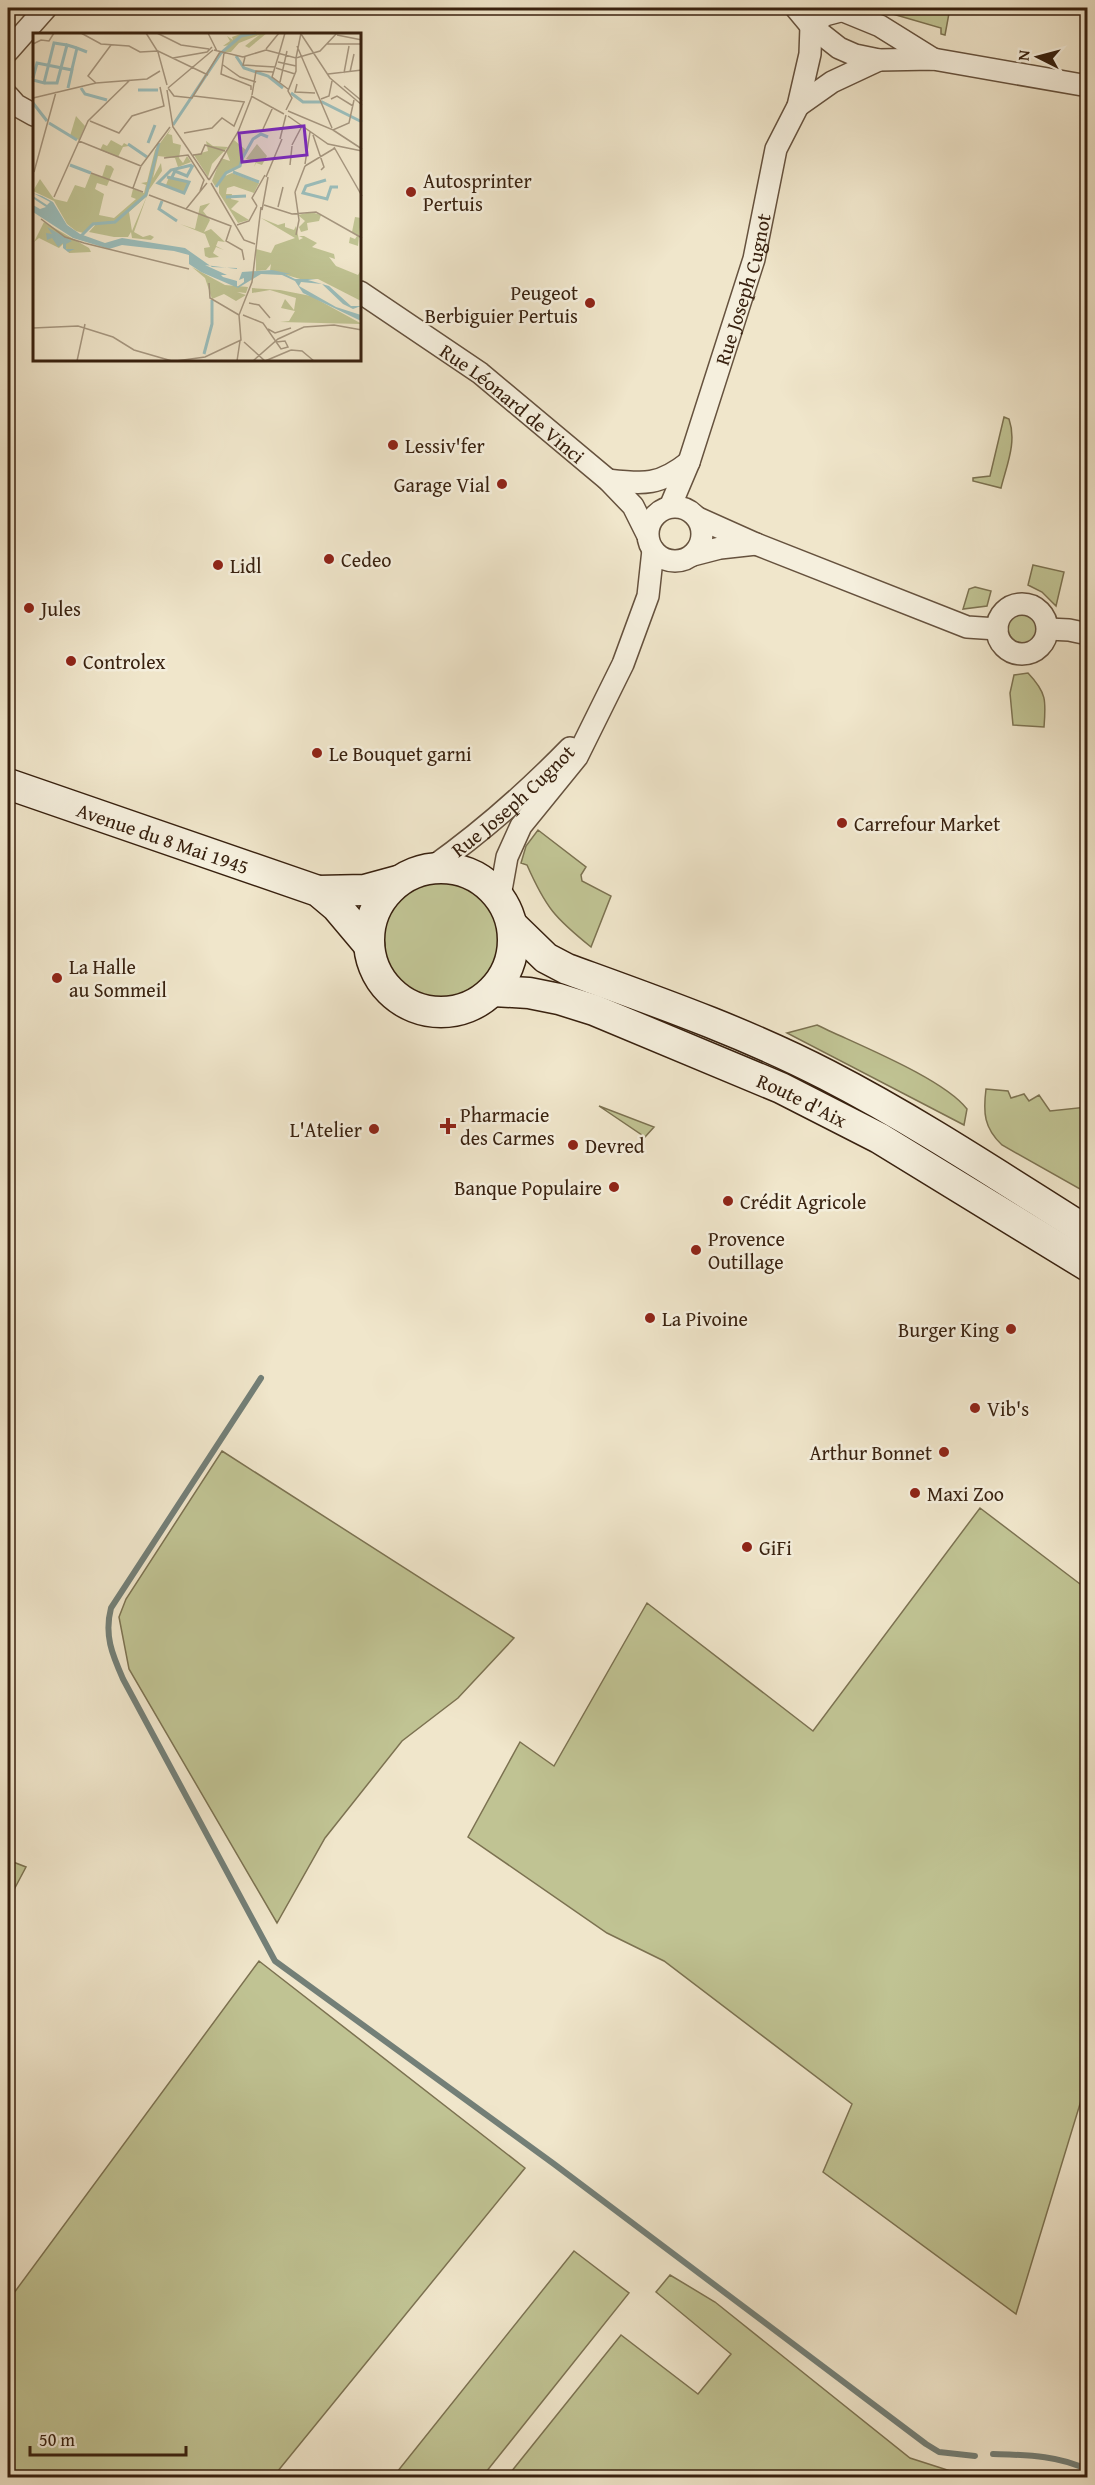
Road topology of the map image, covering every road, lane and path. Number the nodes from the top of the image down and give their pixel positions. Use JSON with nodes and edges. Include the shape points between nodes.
{"nodes":[{"id":1,"x":46,"y":8,"type":"edge"},
{"id":2,"x":796,"y":8,"type":"edge"},
{"id":3,"x":840,"y":9,"type":"edge"},
{"id":4,"x":865,"y":20,"type":"junction"},
{"id":5,"x":811,"y":26,"type":"junction"},
{"id":6,"x":8,"y":51,"type":"edge"},
{"id":7,"x":855,"y":55,"type":"junction"},
{"id":8,"x":933,"y":59,"type":"junction"},
{"id":9,"x":879,"y":60,"type":"junction"},
{"id":10,"x":832,"y":82,"type":"junction"},
{"id":11,"x":1088,"y":86,"type":"edge"},
{"id":12,"x":8,"y":96,"type":"edge"},
{"id":13,"x":798,"y":106,"type":"junction"},
{"id":14,"x":33,"y":114,"type":"edge"},
{"id":15,"x":362,"y":293,"type":"edge"},
{"id":16,"x":686,"y":468,"type":"junction"},
{"id":17,"x":608,"y":480,"type":"junction"},
{"id":18,"x":680,"y":510,"type":"junction"},
{"id":19,"x":650,"y":542,"type":"junction"},
{"id":20,"x":756,"y":544,"type":"junction"},
{"id":21,"x":684,"y":558,"type":"junction"},
{"id":22,"x":648,"y":596,"type":"junction"},
{"id":23,"x":997,"y":629,"type":"junction"},
{"id":24,"x":1048,"y":629,"type":"junction"},
{"id":25,"x":1088,"y":634,"type":"edge"},
{"id":26,"x":590,"y":728,"type":"junction"},
{"id":27,"x":8,"y":784,"type":"edge"},
{"id":28,"x":431,"y":867,"type":"junction"},
{"id":29,"x":398,"y":881,"type":"junction"},
{"id":30,"x":318,"y":891,"type":"junction"},
{"id":31,"x":500,"y":896,"type":"junction"},
{"id":32,"x":513,"y":926,"type":"junction"},
{"id":33,"x":369,"y":945,"type":"junction"},
{"id":34,"x":493,"y":991,"type":"junction"},
{"id":35,"x":1088,"y":1232,"type":"edge"},
{"id":36,"x":1088,"y":1266,"type":"edge"}],
"edges":[{"from":1,"to":6,"type":"street"},
{"from":2,"to":5,"type":"street"},
{"from":3,"to":4,"type":"street"},
{"from":3,"to":5,"type":"street"},
{"from":4,"to":7,"type":"street"},
{"from":4,"to":8,"type":"street"},
{"from":5,"to":7,"type":"street"},
{"from":5,"to":13,"type":"street","name":"Rue Joseph Cugnot","via":[[810,54]]},
{"from":7,"to":9,"type":"street"},
{"from":7,"to":10,"type":"street","name":"Rue Joseph Cugnot"},
{"from":8,"to":9,"type":"street"},
{"from":8,"to":11,"type":"street"},
{"from":9,"to":10,"type":"street","name":"Rue Joseph Cugnot"},
{"from":10,"to":13,"type":"street","name":"Rue Joseph Cugnot"},
{"from":12,"to":14,"type":"street"},
{"from":13,"to":16,"type":"street","name":"Rue Joseph Cugnot","via":[[776,149],[754,259]]},
{"from":15,"to":17,"type":"street","name":"Rue Léonard de Vinci","via":[[480,373]]},
{"from":16,"to":17,"type":"street","via":[[654,483]]},
{"from":16,"to":18,"type":"street","name":"Rue Joseph Cugnot"},
{"from":17,"to":18,"type":"street","via":[[644,499]]},
{"from":17,"to":19,"type":"street","name":"Rue Léonard de Vinci","via":[[633,506]]},
{"from":18,"to":19,"type":"street","via":[[657,513],[650,522]]},
{"from":18,"to":20,"type":"street"},
{"from":18,"to":21,"type":"street","via":[[701,525],[702,541]]},
{"from":19,"to":21,"type":"street","via":[[658,556]]},
{"from":19,"to":22,"type":"street","name":"Rue Joseph Cugnot"},
{"from":20,"to":21,"type":"street"},
{"from":20,"to":23,"type":"street","via":[[968,627]]},
{"from":21,"to":22,"type":"street","name":"Rue Joseph Cugnot"},
{"from":22,"to":26,"type":"street","name":"Rue Joseph Cugnot","via":[[622,664]]},
{"from":23,"to":24,"type":"street","via":[[1004,612],[1021,603],[1040,610]]},
{"from":23,"to":24,"type":"street","via":[[1006,649],[1025,655],[1041,646]]},
{"from":24,"to":25,"type":"street"},
{"from":26,"to":28,"type":"street","name":"Rue Joseph Cugnot","via":[[516,802]]},
{"from":26,"to":31,"type":"street","name":"Rue Joseph Cugnot","via":[[577,758],[521,826],[507,857]]},
{"from":27,"to":30,"type":"main road","name":"Avenue du 8 Mai 1945"},
{"from":28,"to":29,"type":"main road"},
{"from":28,"to":31,"type":"main road","via":[[469,872]]},
{"from":29,"to":30,"type":"main road","name":"Avenue du 8 Mai 1945","via":[[366,890]]},
{"from":29,"to":33,"type":"main road","via":[[382,898],[371,921]]},
{"from":30,"to":33,"type":"main road","name":"Avenue du 8 Mai 1945"},
{"from":31,"to":32,"type":"main road"},
{"from":32,"to":34,"type":"main road","via":[[513,949],[506,972]]},
{"from":32,"to":35,"type":"main road","name":"Route d'Aix","via":[[546,958],[567,969],[728,1028],[834,1078],[915,1122]]},
{"from":33,"to":34,"type":"main road","via":[[372,960],[388,989],[416,1008],[451,1012],[469,1007]]},
{"from":34,"to":36,"type":"main road","name":"Route d'Aix","via":[[529,993],[594,1010],[781,1088],[879,1138]]}]}
